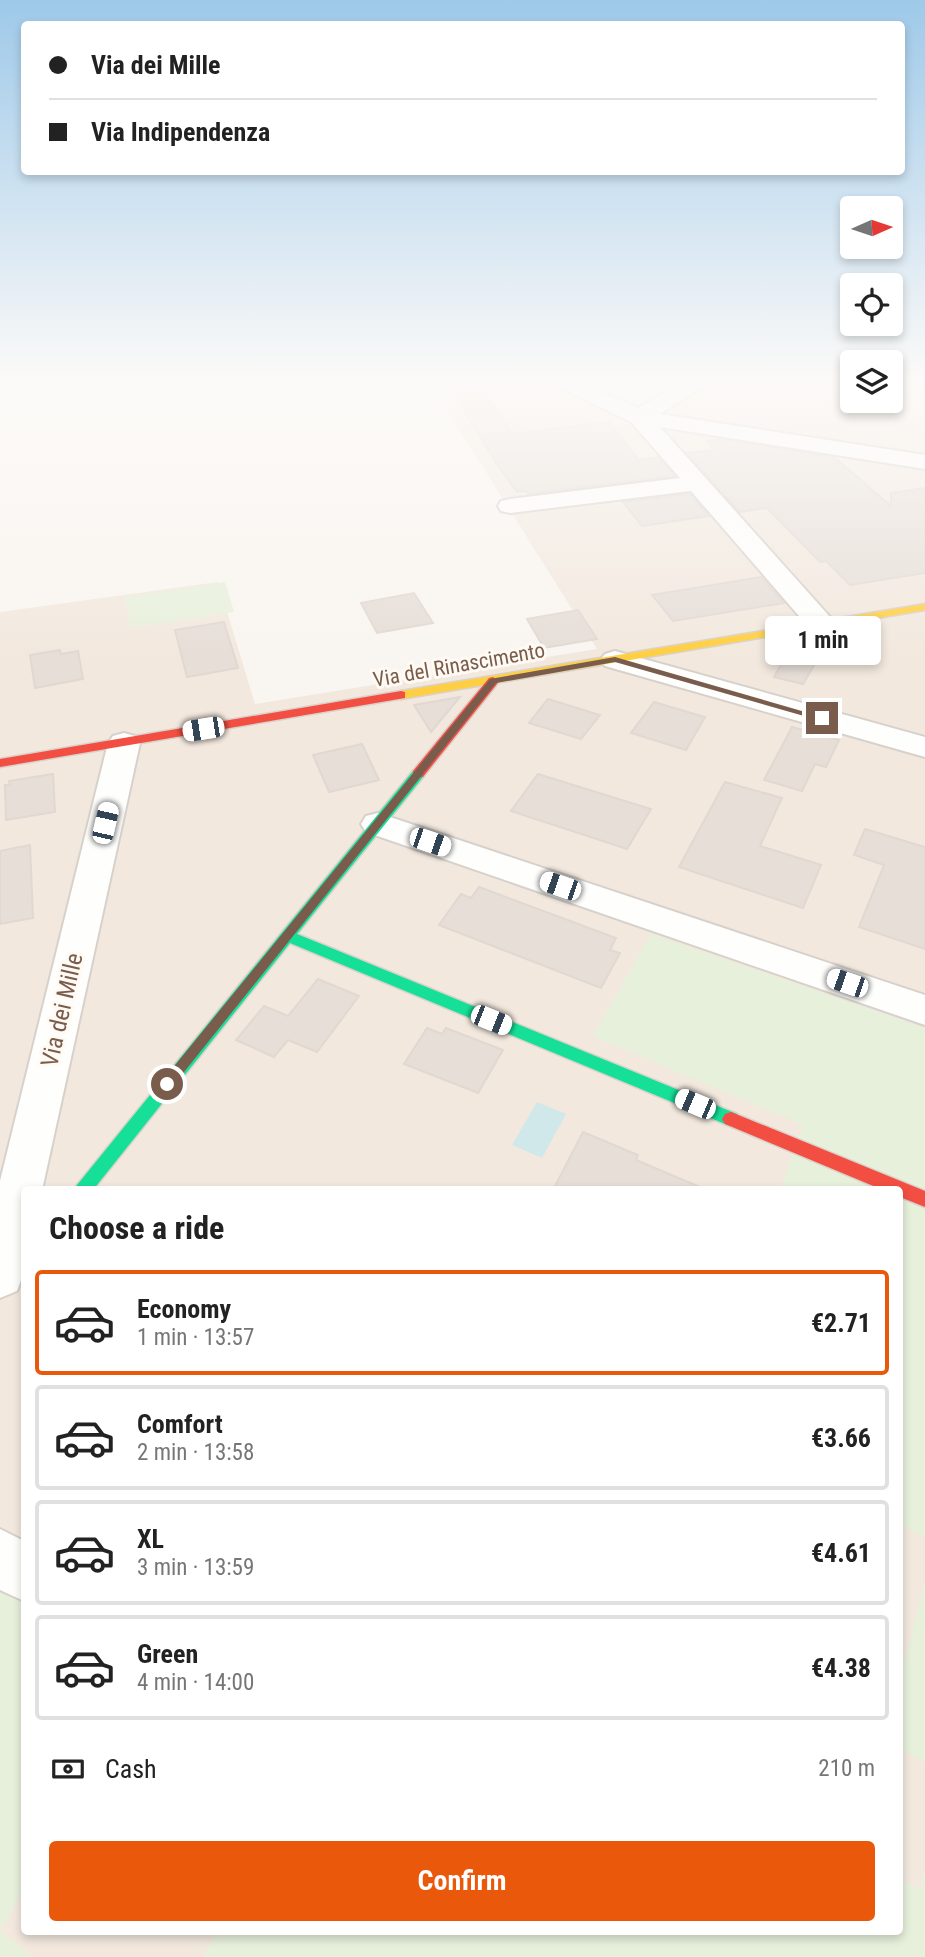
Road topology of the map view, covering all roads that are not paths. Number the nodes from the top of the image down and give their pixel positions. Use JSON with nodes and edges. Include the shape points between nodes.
{"nodes":[{"id":1,"x":689,"y":473,"type":"edge"},
{"id":2,"x":698,"y":483,"type":"junction"},
{"id":3,"x":510,"y":506,"type":"dead end"},
{"id":4,"x":925,"y":607,"type":"edge"},
{"id":5,"x":821,"y":624,"type":"junction"},
{"id":6,"x":615,"y":660,"type":"junction"},
{"id":7,"x":493,"y":681,"type":"junction"},
{"id":8,"x":124,"y":743,"type":"junction"},
{"id":9,"x":925,"y":747,"type":"edge"},
{"id":10,"x":0,"y":764,"type":"edge"},
{"id":11,"x":378,"y":824,"type":"junction"},
{"id":12,"x":287,"y":936,"type":"junction"},
{"id":13,"x":925,"y":1010,"type":"edge"},
{"id":14,"x":85,"y":1186,"type":"edge"},
{"id":15,"x":893,"y":1186,"type":"edge"},
{"id":16,"x":903,"y":1190,"type":"edge"},
{"id":17,"x":925,"y":1199,"type":"edge"},
{"id":18,"x":21,"y":1265,"type":"edge"},
{"id":19,"x":0,"y":1276,"type":"edge"},
{"id":20,"x":0,"y":1291,"type":"edge"},
{"id":21,"x":0,"y":1557,"type":"edge"},
{"id":22,"x":21,"y":1571,"type":"edge"}],
"edges":[{"from":1,"to":2,"type":"street"},
{"from":2,"to":3,"type":"street"},
{"from":2,"to":5,"type":"street"},
{"from":4,"to":5,"type":"street","name":"Via del Rinascimento"},
{"from":5,"to":6,"type":"street","name":"Via del Rinascimento"},
{"from":6,"to":7,"type":"street","name":"Via del Rinascimento"},
{"from":6,"to":9,"type":"street"},
{"from":7,"to":8,"type":"street","name":"Via del Rinascimento"},
{"from":7,"to":11,"type":"street"},
{"from":8,"to":10,"type":"street","name":"Via del Rinascimento"},
{"from":8,"to":19,"type":"street","name":"Via dei Mille"},
{"from":11,"to":12,"type":"street"},
{"from":11,"to":13,"type":"street"},
{"from":12,"to":14,"type":"street"},
{"from":12,"to":15,"type":"street"},
{"from":16,"to":17,"type":"street"},
{"from":18,"to":20,"type":"street"},
{"from":21,"to":22,"type":"street"}]}
